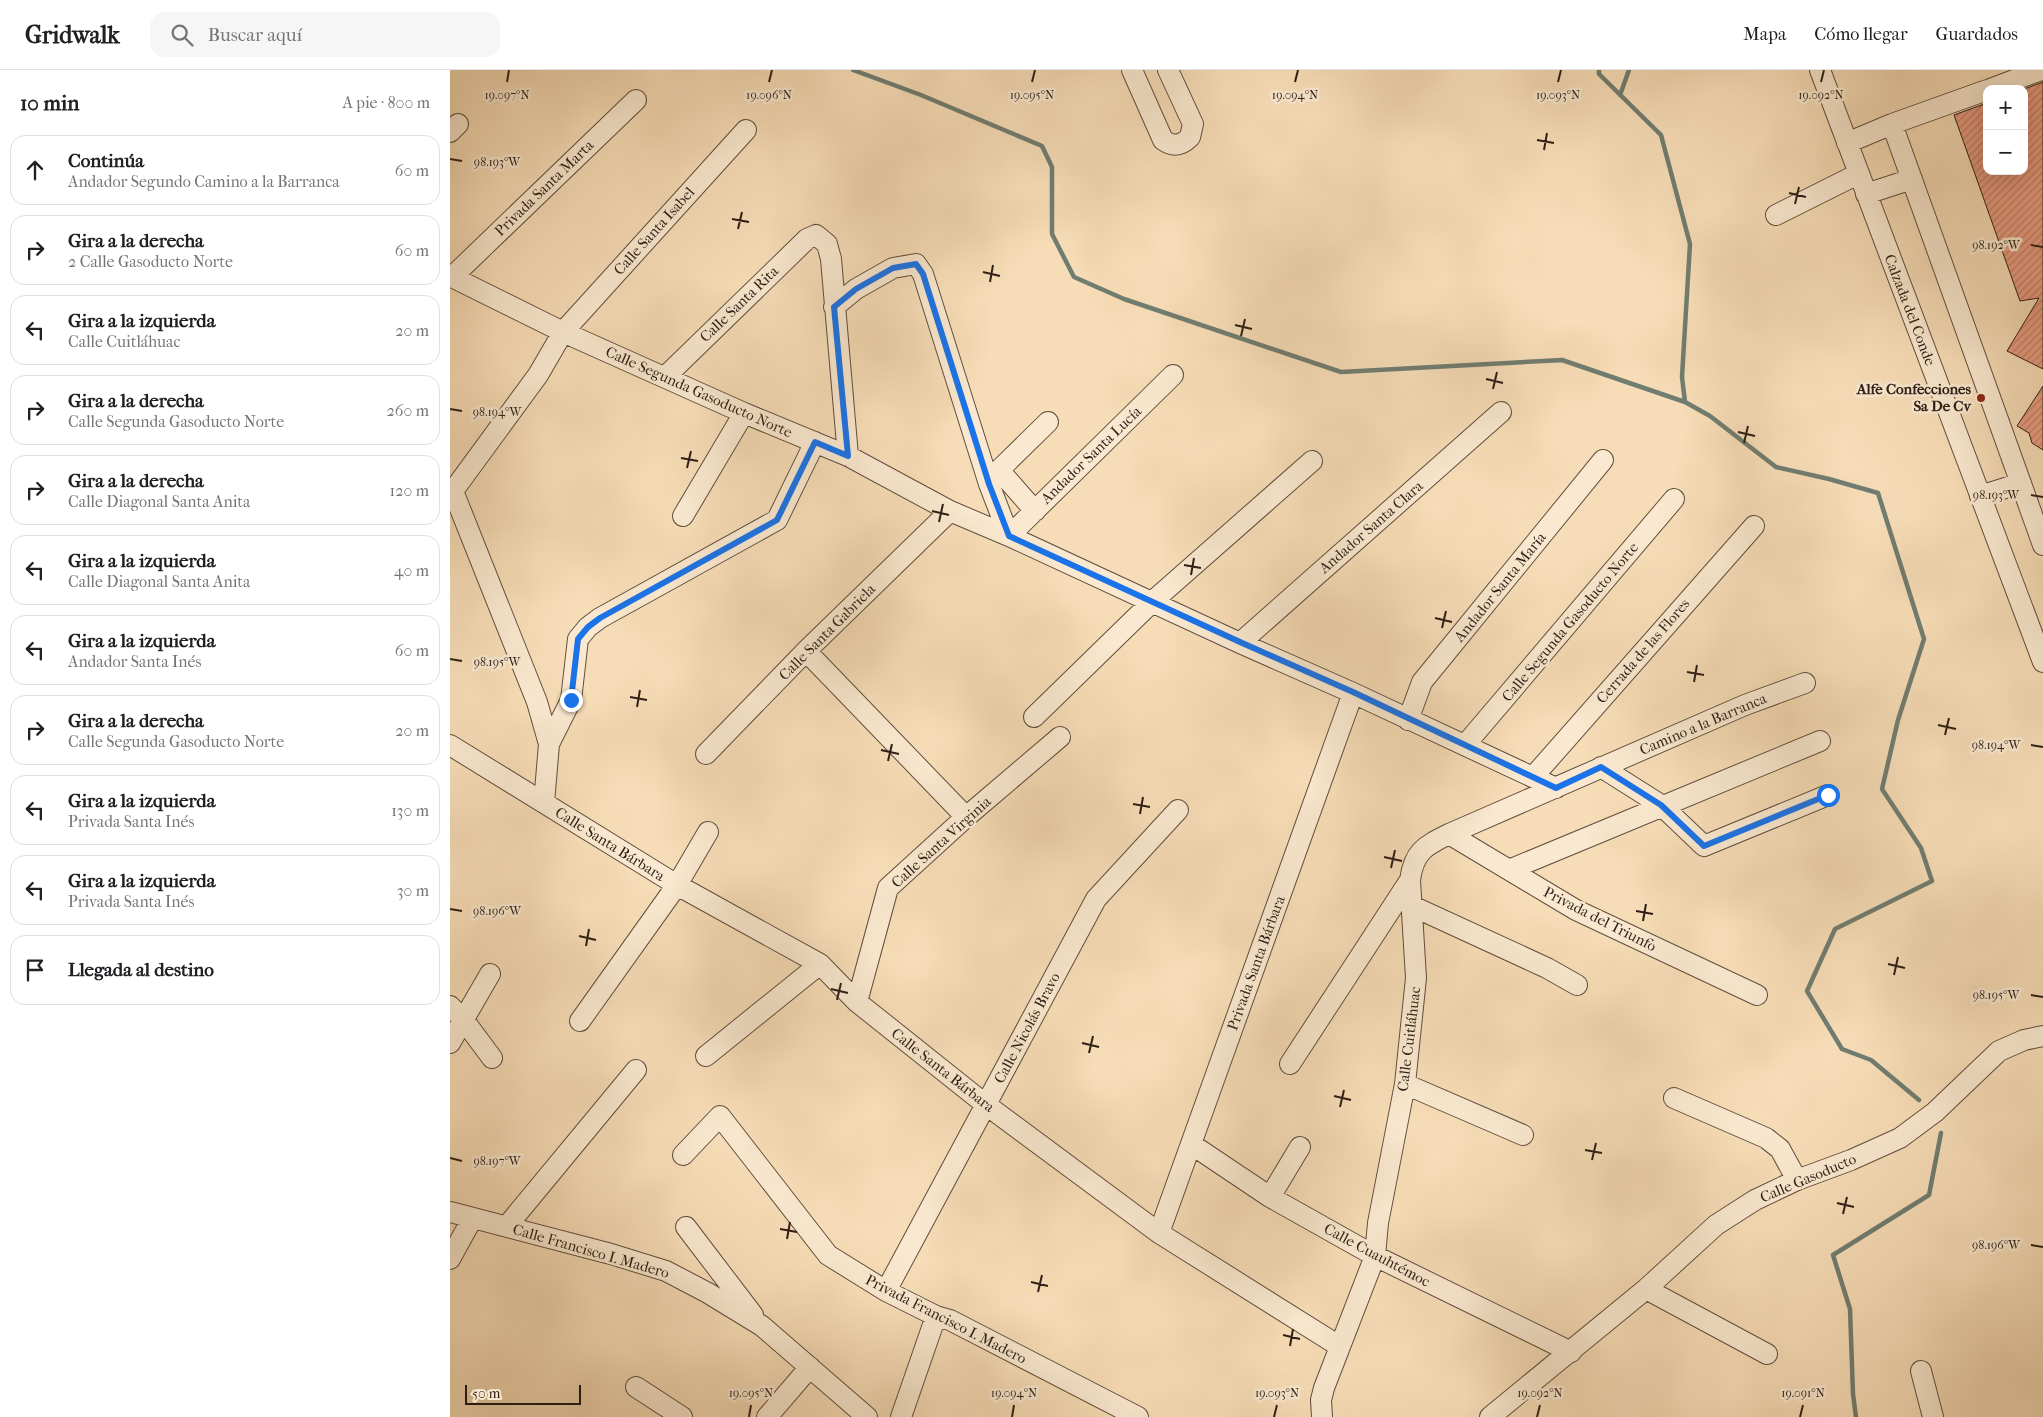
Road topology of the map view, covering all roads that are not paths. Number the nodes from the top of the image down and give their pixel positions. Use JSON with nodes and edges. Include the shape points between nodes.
{"nodes":[{"id":1,"x":1132,"y":70,"type":"edge"},
{"id":2,"x":1168,"y":70,"type":"edge"},
{"id":3,"x":1820,"y":70,"type":"edge"},
{"id":4,"x":2041,"y":70,"type":"edge"},
{"id":5,"x":1999,"y":85,"type":"edge"},
{"id":6,"x":1983,"y":91,"type":"edge"},
{"id":7,"x":636,"y":100,"type":"dead end"},
{"id":8,"x":1892,"y":124,"type":"junction"},
{"id":9,"x":746,"y":130,"type":"dead end"},
{"id":10,"x":1847,"y":143,"type":"junction"},
{"id":11,"x":1858,"y":174,"type":"junction"},
{"id":12,"x":1912,"y":179,"type":"junction"},
{"id":13,"x":1866,"y":194,"type":"junction"},
{"id":14,"x":1776,"y":215,"type":"dead end"},
{"id":15,"x":451,"y":276,"type":"edge"},
{"id":16,"x":834,"y":307,"type":"junction"},
{"id":17,"x":563,"y":332,"type":"junction"},
{"id":18,"x":1173,"y":375,"type":"dead end"},
{"id":19,"x":665,"y":377,"type":"junction"},
{"id":20,"x":1501,"y":412,"type":"dead end"},
{"id":21,"x":744,"y":414,"type":"junction"},
{"id":22,"x":1048,"y":422,"type":"dead end"},
{"id":23,"x":815,"y":442,"type":"junction"},
{"id":24,"x":848,"y":456,"type":"junction"},
{"id":25,"x":1603,"y":460,"type":"dead end"},
{"id":26,"x":1312,"y":461,"type":"dead end"},
{"id":27,"x":994,"y":477,"type":"junction"},
{"id":28,"x":2021,"y":483,"type":"junction"},
{"id":29,"x":1980,"y":496,"type":"junction"},
{"id":30,"x":1674,"y":499,"type":"dead end"},
{"id":31,"x":950,"y":511,"type":"junction"},
{"id":32,"x":1035,"y":511,"type":"junction"},
{"id":33,"x":683,"y":516,"type":"dead end"},
{"id":34,"x":1754,"y":526,"type":"dead end"},
{"id":35,"x":1009,"y":536,"type":"junction"},
{"id":36,"x":2043,"y":545,"type":"edge"},
{"id":37,"x":1153,"y":601,"type":"junction"},
{"id":38,"x":1240,"y":642,"type":"junction"},
{"id":39,"x":2041,"y":649,"type":"edge"},
{"id":40,"x":806,"y":651,"type":"junction"},
{"id":41,"x":1805,"y":683,"type":"dead end"},
{"id":42,"x":1353,"y":692,"type":"junction"},
{"id":43,"x":1034,"y":717,"type":"dead end"},
{"id":44,"x":1408,"y":720,"type":"junction"},
{"id":45,"x":1060,"y":737,"type":"dead end"},
{"id":46,"x":1820,"y":741,"type":"dead end"},
{"id":47,"x":549,"y":744,"type":"junction"},
{"id":48,"x":450,"y":745,"type":"edge"},
{"id":49,"x":1466,"y":745,"type":"junction"},
{"id":50,"x":706,"y":754,"type":"dead end"},
{"id":51,"x":1601,"y":767,"type":"junction"},
{"id":52,"x":1533,"y":777,"type":"junction"},
{"id":53,"x":1556,"y":788,"type":"junction"},
{"id":54,"x":1828,"y":795,"type":"dead end"},
{"id":55,"x":544,"y":803,"type":"junction"},
{"id":56,"x":1661,"y":805,"type":"junction"},
{"id":57,"x":1178,"y":810,"type":"dead end"},
{"id":58,"x":966,"y":817,"type":"junction"},
{"id":59,"x":708,"y":832,"type":"dead end"},
{"id":60,"x":1449,"y":834,"type":"junction"},
{"id":61,"x":1509,"y":870,"type":"junction"},
{"id":62,"x":1410,"y":880,"type":"junction"},
{"id":63,"x":677,"y":885,"type":"junction"},
{"id":64,"x":1410,"y":905,"type":"junction"},
{"id":65,"x":820,"y":964,"type":"junction"},
{"id":66,"x":490,"y":974,"type":"dead end"},
{"id":67,"x":1577,"y":985,"type":"dead end"},
{"id":68,"x":1757,"y":995,"type":"dead end"},
{"id":69,"x":857,"y":1002,"type":"junction"},
{"id":70,"x":456,"y":1013,"type":"edge"},
{"id":71,"x":580,"y":1021,"type":"dead end"},
{"id":72,"x":2043,"y":1036,"type":"edge"},
{"id":73,"x":450,"y":1043,"type":"edge"},
{"id":74,"x":706,"y":1056,"type":"dead end"},
{"id":75,"x":492,"y":1058,"type":"dead end"},
{"id":76,"x":1290,"y":1064,"type":"dead end"},
{"id":77,"x":636,"y":1070,"type":"dead end"},
{"id":78,"x":1405,"y":1084,"type":"junction"},
{"id":79,"x":1674,"y":1098,"type":"dead end"},
{"id":80,"x":986,"y":1104,"type":"junction"},
{"id":81,"x":1523,"y":1135,"type":"dead end"},
{"id":82,"x":1191,"y":1144,"type":"junction"},
{"id":83,"x":1300,"y":1147,"type":"dead end"},
{"id":84,"x":683,"y":1155,"type":"dead end"},
{"id":85,"x":1796,"y":1180,"type":"junction"},
{"id":86,"x":1270,"y":1197,"type":"junction"},
{"id":87,"x":450,"y":1212,"type":"edge"},
{"id":88,"x":472,"y":1218,"type":"junction"},
{"id":89,"x":507,"y":1226,"type":"junction"},
{"id":90,"x":686,"y":1227,"type":"dead end"},
{"id":91,"x":1159,"y":1233,"type":"junction"},
{"id":92,"x":1375,"y":1256,"type":"junction"},
{"id":93,"x":450,"y":1259,"type":"edge"},
{"id":94,"x":1646,"y":1289,"type":"junction"},
{"id":95,"x":886,"y":1291,"type":"junction"},
{"id":96,"x":936,"y":1316,"type":"junction"},
{"id":97,"x":762,"y":1326,"type":"junction"},
{"id":98,"x":1339,"y":1346,"type":"junction"},
{"id":99,"x":1571,"y":1352,"type":"junction"},
{"id":100,"x":1767,"y":1354,"type":"dead end"},
{"id":101,"x":810,"y":1367,"type":"junction"},
{"id":102,"x":1921,"y":1371,"type":"dead end"},
{"id":103,"x":636,"y":1387,"type":"dead end"},
{"id":104,"x":682,"y":1417,"type":"edge"},
{"id":105,"x":766,"y":1417,"type":"edge"},
{"id":106,"x":867,"y":1417,"type":"edge"},
{"id":107,"x":901,"y":1417,"type":"edge"},
{"id":108,"x":1138,"y":1417,"type":"edge"},
{"id":109,"x":1322,"y":1417,"type":"edge"},
{"id":110,"x":1490,"y":1417,"type":"edge"},
{"id":111,"x":1933,"y":1417,"type":"edge"}],
"edges":[{"from":1,"to":2,"type":"street","via":[[1163,140],[1175,145],[1185,143],[1194,129]]},
{"from":3,"to":10,"type":"street","name":"Calzada del Conde"},
{"from":4,"to":5,"type":"street"},
{"from":6,"to":8,"type":"street"},
{"from":7,"to":15,"type":"street","name":"Privada Santa Marta"},
{"from":8,"to":10,"type":"street"},
{"from":8,"to":12,"type":"street"},
{"from":9,"to":17,"type":"street","name":"Calle Santa Isabel"},
{"from":10,"to":11,"type":"street","name":"Calzada del Conde"},
{"from":11,"to":13,"type":"street","name":"Calzada del Conde"},
{"from":11,"to":14,"type":"street"},
{"from":12,"to":13,"type":"street"},
{"from":12,"to":28,"type":"street"},
{"from":13,"to":29,"type":"street","name":"Calzada del Conde"},
{"from":15,"to":17,"type":"street","name":"Calle Segunda Gasoducto Norte"},
{"from":16,"to":19,"type":"street","name":"Calle Santa Rita","via":[[831,259],[827,244],[816,235],[807,239]]},
{"from":16,"to":24,"type":"street"},
{"from":16,"to":27,"type":"street","via":[[856,289],[893,268],[916,264],[923,274]]},
{"from":17,"to":19,"type":"street","name":"Calle Segunda Gasoducto Norte"},
{"from":17,"to":47,"type":"street","name":"Calle Santa Isabel","via":[[538,375],[453,491],[538,702]]},
{"from":18,"to":32,"type":"street","name":"Andador Santa Lucía"},
{"from":19,"to":21,"type":"street","name":"Calle Segunda Gasoducto Norte"},
{"from":20,"to":38,"type":"street","name":"Andador Santa Clara"},
{"from":21,"to":23,"type":"street","name":"Calle Segunda Gasoducto Norte"},
{"from":21,"to":33,"type":"street"},
{"from":22,"to":27,"type":"street"},
{"from":23,"to":24,"type":"street","name":"Calle Segunda Gasoducto Norte"},
{"from":23,"to":47,"type":"street","via":[[777,520],[588,627],[578,639],[571,700]]},
{"from":24,"to":31,"type":"street","name":"Calle Segunda Gasoducto Norte"},
{"from":25,"to":44,"type":"street","name":"Andador Santa María","via":[[1422,682]]},
{"from":26,"to":37,"type":"street"},
{"from":27,"to":32,"type":"street"},
{"from":27,"to":35,"type":"street"},
{"from":28,"to":29,"type":"street"},
{"from":28,"to":36,"type":"street"},
{"from":29,"to":39,"type":"street","name":"Calzada del Conde"},
{"from":30,"to":49,"type":"street","name":"Calle Segunda Gasoducto Norte"},
{"from":31,"to":35,"type":"street","name":"Calle Segunda Gasoducto Norte"},
{"from":31,"to":40,"type":"street","name":"Calle Santa Gabriela"},
{"from":32,"to":35,"type":"street","name":"Andador Santa Lucía"},
{"from":34,"to":52,"type":"street","name":"Cerrada de las Flores"},
{"from":35,"to":37,"type":"street","name":"Calle Segunda Gasoducto Norte"},
{"from":37,"to":38,"type":"street","name":"Calle Segunda Gasoducto Norte"},
{"from":37,"to":43,"type":"street"},
{"from":38,"to":42,"type":"street","name":"Calle Segunda Gasoducto Norte"},
{"from":40,"to":50,"type":"street","name":"Calle Santa Gabriela"},
{"from":40,"to":58,"type":"street"},
{"from":41,"to":51,"type":"street","name":"Camino a la Barranca","via":[[1745,705]]},
{"from":42,"to":44,"type":"street","name":"Calle Segunda Gasoducto Norte"},
{"from":42,"to":82,"type":"street","name":"Privada Santa Bárbara"},
{"from":44,"to":49,"type":"street","name":"Calle Segunda Gasoducto Norte"},
{"from":45,"to":58,"type":"street","name":"Calle Santa Virginia"},
{"from":46,"to":56,"type":"street"},
{"from":47,"to":55,"type":"street"},
{"from":48,"to":55,"type":"street","name":"Calle Santa Bárbara"},
{"from":49,"to":52,"type":"street","name":"Calle Segunda Gasoducto Norte"},
{"from":51,"to":53,"type":"street","name":"Calle Cuitláhuac"},
{"from":51,"to":56,"type":"street"},
{"from":52,"to":53,"type":"street","name":"Calle Segunda Gasoducto Norte"},
{"from":53,"to":60,"type":"street","name":"Calle Cuitláhuac"},
{"from":54,"to":56,"type":"street","via":[[1704,846]]},
{"from":55,"to":63,"type":"street","name":"Calle Santa Bárbara"},
{"from":56,"to":61,"type":"street"},
{"from":57,"to":80,"type":"street","name":"Calle Nicolás Bravo","via":[[1096,899]]},
{"from":58,"to":69,"type":"street","name":"Calle Santa Virginia","via":[[888,888]]},
{"from":59,"to":63,"type":"street"},
{"from":60,"to":61,"type":"street","name":"Privada del Triunfo"},
{"from":60,"to":62,"type":"street","name":"Calle Cuitláhuac","via":[[1426,846],[1416,856]]},
{"from":61,"to":68,"type":"street","name":"Privada del Triunfo","via":[[1576,910]]},
{"from":62,"to":64,"type":"street","name":"Calle Cuitláhuac"},
{"from":62,"to":76,"type":"street"},
{"from":63,"to":65,"type":"street","name":"Calle Santa Bárbara"},
{"from":63,"to":71,"type":"street"},
{"from":64,"to":67,"type":"street"},
{"from":64,"to":78,"type":"street","name":"Calle Cuitláhuac","via":[[1416,978]]},
{"from":65,"to":69,"type":"street","name":"Calle Santa Bárbara"},
{"from":65,"to":74,"type":"street"},
{"from":66,"to":70,"type":"street"},
{"from":69,"to":80,"type":"street","name":"Calle Santa Bárbara"},
{"from":70,"to":73,"type":"street"},
{"from":70,"to":75,"type":"street"},
{"from":72,"to":85,"type":"street","name":"Calle Gasoducto","via":[[2000,1051],[1934,1112],[1900,1138]]},
{"from":77,"to":89,"type":"street"},
{"from":78,"to":81,"type":"street"},
{"from":78,"to":92,"type":"street","name":"Calle Cuitláhuac","via":[[1378,1223]]},
{"from":79,"to":85,"type":"street","via":[[1766,1138],[1780,1149]]},
{"from":80,"to":91,"type":"street","name":"Calle Santa Bárbara"},
{"from":80,"to":95,"type":"street","name":"Calle Nicolás Bravo"},
{"from":82,"to":86,"type":"street","name":"Calle Cuauhtémoc"},
{"from":82,"to":91,"type":"street","name":"Privada Santa Bárbara"},
{"from":83,"to":86,"type":"street"},
{"from":84,"to":95,"type":"street","name":"Privada Francisco I. Madero","via":[[720,1116],[828,1255]]},
{"from":85,"to":94,"type":"street","name":"Calle Gasoducto","via":[[1716,1224]]},
{"from":86,"to":92,"type":"street","name":"Calle Cuauhtémoc"},
{"from":87,"to":88,"type":"street","name":"Calle Francisco I. Madero"},
{"from":88,"to":89,"type":"street","name":"Calle Francisco I. Madero"},
{"from":88,"to":93,"type":"street"},
{"from":89,"to":97,"type":"street","name":"Calle Francisco I. Madero","via":[[666,1271]]},
{"from":90,"to":97,"type":"street"},
{"from":91,"to":98,"type":"street","name":"Calle Santa Bárbara"},
{"from":92,"to":98,"type":"street","name":"Calle Cuitláhuac"},
{"from":92,"to":99,"type":"street","name":"Calle Cuauhtémoc"},
{"from":94,"to":99,"type":"street","name":"Calle Gasoducto"},
{"from":94,"to":100,"type":"street"},
{"from":95,"to":96,"type":"street","name":"Privada Francisco I. Madero"},
{"from":96,"to":107,"type":"street"},
{"from":96,"to":108,"type":"street","name":"Privada Francisco I. Madero","via":[[950,1320]]},
{"from":97,"to":101,"type":"street","name":"Calle Francisco I. Madero"},
{"from":98,"to":109,"type":"street","name":"Calle Cuitláhuac","via":[[1321,1400]]},
{"from":99,"to":110,"type":"street","name":"Calle Gasoducto"},
{"from":101,"to":105,"type":"street"},
{"from":101,"to":106,"type":"street","name":"Calle Francisco I. Madero"},
{"from":102,"to":111,"type":"street"},
{"from":103,"to":104,"type":"street"}]}
